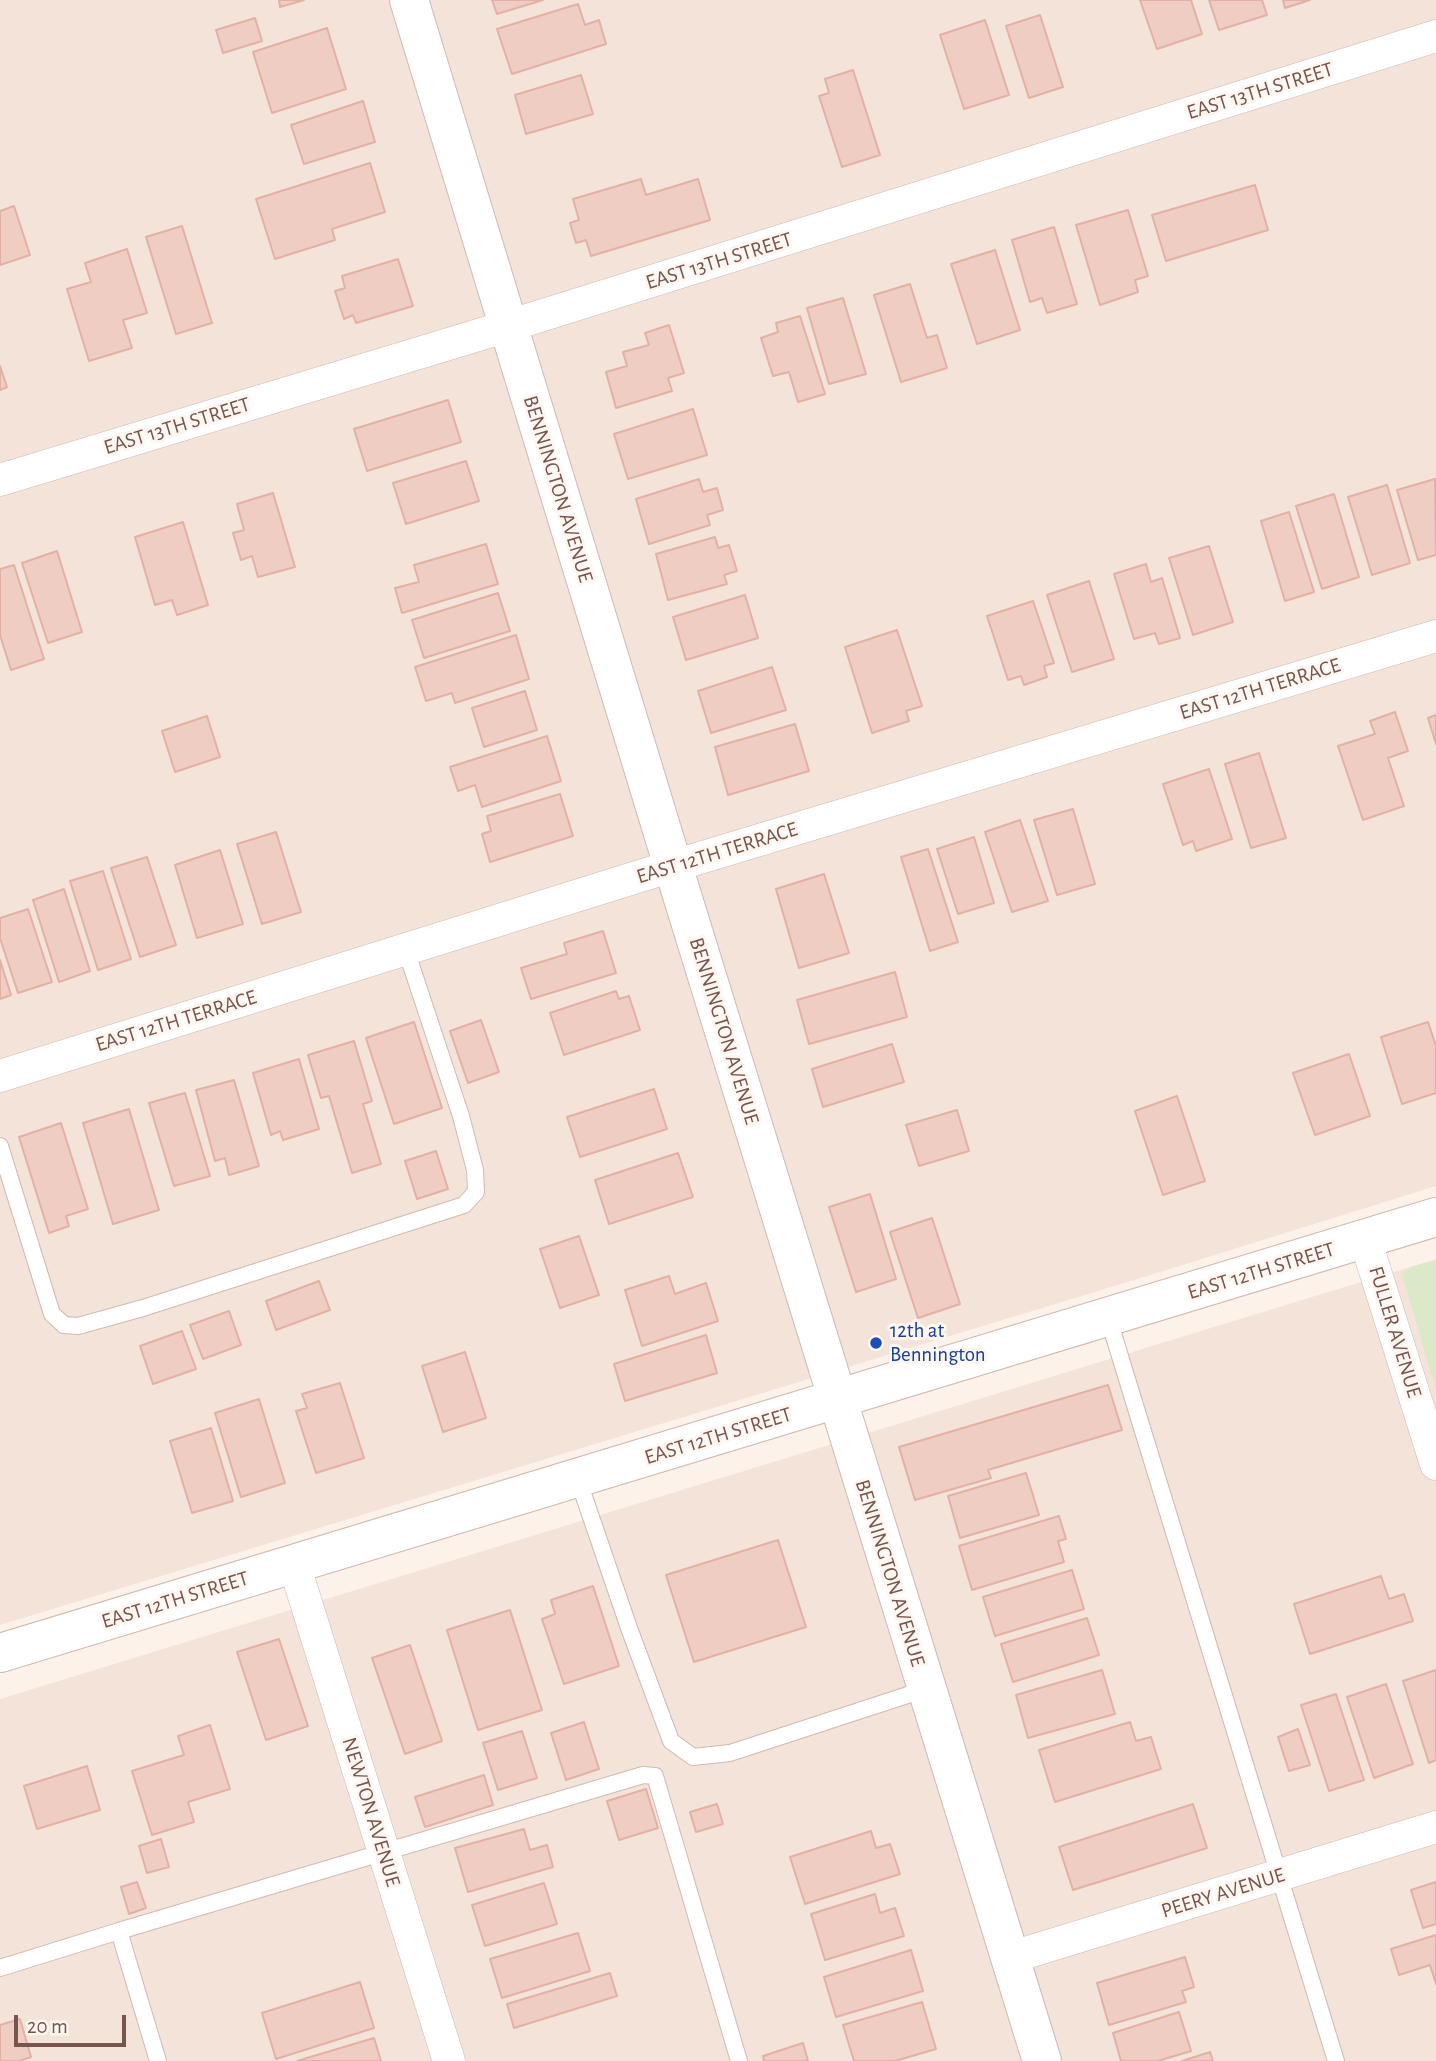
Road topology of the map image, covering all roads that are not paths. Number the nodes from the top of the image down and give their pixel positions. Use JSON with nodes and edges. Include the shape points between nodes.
{"nodes":[{"id":1,"x":409,"y":0,"type":"edge"},
{"id":2,"x":1436,"y":36,"type":"edge"},
{"id":3,"x":509,"y":326,"type":"junction"},
{"id":4,"x":0,"y":480,"type":"edge"},
{"id":5,"x":1436,"y":636,"type":"edge"},
{"id":6,"x":673,"y":866,"type":"junction"},
{"id":7,"x":406,"y":950,"type":"junction"},
{"id":8,"x":0,"y":1076,"type":"edge"},
{"id":9,"x":0,"y":1146,"type":"edge"},
{"id":10,"x":1436,"y":1217,"type":"edge"},
{"id":11,"x":1366,"y":1239,"type":"junction"},
{"id":12,"x":1108,"y":1317,"type":"junction"},
{"id":13,"x":837,"y":1399,"type":"junction"},
{"id":14,"x":1436,"y":1464,"type":"edge"},
{"id":15,"x":578,"y":1479,"type":"junction"},
{"id":16,"x":294,"y":1564,"type":"junction"},
{"id":17,"x":0,"y":1653,"type":"edge"},
{"id":18,"x":926,"y":1689,"type":"junction"},
{"id":19,"x":1436,"y":1826,"type":"edge"},
{"id":20,"x":384,"y":1852,"type":"junction"},
{"id":21,"x":1279,"y":1875,"type":"junction"},
{"id":22,"x":119,"y":1931,"type":"junction"},
{"id":23,"x":1009,"y":1958,"type":"junction"},
{"id":24,"x":0,"y":1968,"type":"edge"},
{"id":25,"x":159,"y":2061,"type":"edge"},
{"id":26,"x":449,"y":2061,"type":"edge"},
{"id":27,"x":739,"y":2061,"type":"edge"},
{"id":28,"x":1042,"y":2061,"type":"edge"},
{"id":29,"x":1336,"y":2061,"type":"edge"}],
"edges":[{"from":1,"to":3,"type":"street","name":"BENNINGTON AVENUE"},
{"from":2,"to":3,"type":"street","name":"EAST 13TH STREET"},
{"from":3,"to":4,"type":"street","name":"EAST 13TH STREET"},
{"from":3,"to":6,"type":"street","name":"BENNINGTON AVENUE"},
{"from":5,"to":6,"type":"street","name":"EAST 12TH TERRACE"},
{"from":6,"to":7,"type":"street","name":"EAST 12TH TERRACE"},
{"from":6,"to":13,"type":"street","name":"BENNINGTON AVENUE"},
{"from":7,"to":8,"type":"street","name":"EAST 12TH TERRACE"},
{"from":7,"to":9,"type":"lane","via":[[475,1170],[476,1192],[464,1205],[143,1308],[78,1326],[64,1325],[52,1314]]},
{"from":10,"to":11,"type":"street","name":"EAST 12TH STREET"},
{"from":11,"to":12,"type":"street","name":"EAST 12TH STREET"},
{"from":11,"to":14,"type":"street","name":"FULLER AVENUE"},
{"from":12,"to":13,"type":"street","name":"EAST 12TH STREET"},
{"from":12,"to":21,"type":"lane"},
{"from":13,"to":15,"type":"street","name":"EAST 12TH STREET"},
{"from":13,"to":18,"type":"street","name":"BENNINGTON AVENUE"},
{"from":15,"to":16,"type":"street","name":"EAST 12TH STREET"},
{"from":15,"to":18,"type":"lane","via":[[671,1741],[693,1757],[730,1753]]},
{"from":16,"to":17,"type":"street","name":"EAST 12TH STREET"},
{"from":16,"to":20,"type":"street","name":"NEWTON AVENUE"},
{"from":18,"to":23,"type":"street","name":"BENNINGTON AVENUE"},
{"from":19,"to":21,"type":"street","name":"PEERY AVENUE"},
{"from":20,"to":22,"type":"lane"},
{"from":20,"to":26,"type":"street","name":"NEWTON AVENUE"},
{"from":20,"to":27,"type":"lane","via":[[643,1775],[655,1776]]},
{"from":21,"to":23,"type":"street","name":"PEERY AVENUE"},
{"from":21,"to":29,"type":"lane"},
{"from":22,"to":24,"type":"lane"},
{"from":22,"to":25,"type":"lane"},
{"from":23,"to":28,"type":"street","name":"BENNINGTON AVENUE"}]}
